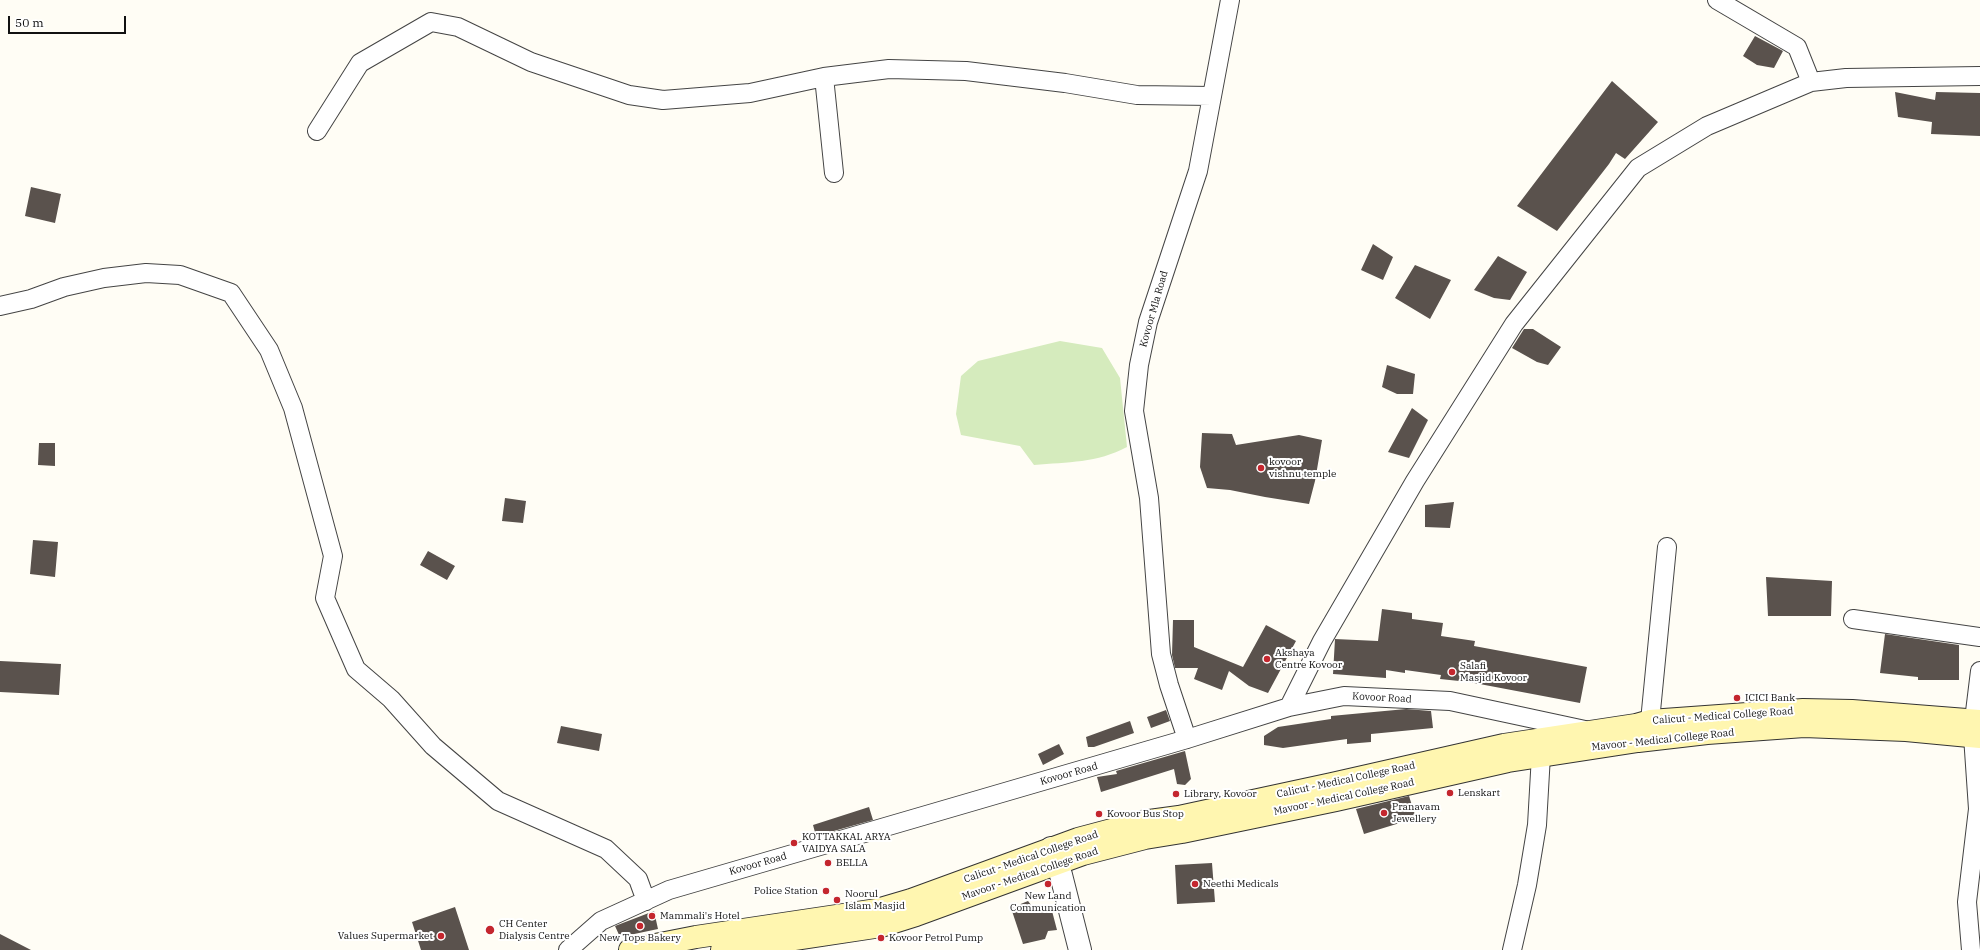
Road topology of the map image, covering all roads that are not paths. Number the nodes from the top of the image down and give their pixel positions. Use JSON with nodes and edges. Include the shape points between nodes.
{"nodes":[{"id":1,"x":1230,"y":0,"type":"edge"},
{"id":2,"x":1717,"y":0,"type":"edge"},
{"id":3,"x":1980,"y":76,"type":"edge"},
{"id":4,"x":824,"y":77,"type":"junction"},
{"id":5,"x":1811,"y":82,"type":"junction"},
{"id":6,"x":1212,"y":96,"type":"junction"},
{"id":7,"x":317,"y":131,"type":"dead end"},
{"id":8,"x":834,"y":173,"type":"dead end"},
{"id":9,"x":0,"y":306,"type":"edge"},
{"id":10,"x":1667,"y":547,"type":"dead end"},
{"id":11,"x":1853,"y":619,"type":"dead end"},
{"id":12,"x":1980,"y":637,"type":"edge"},
{"id":13,"x":1980,"y":671,"type":"edge"},
{"id":14,"x":1290,"y":707,"type":"junction"},
{"id":15,"x":1650,"y":721,"type":"junction"},
{"id":16,"x":1977,"y":728,"type":"edge"},
{"id":17,"x":1590,"y":731,"type":"junction"},
{"id":18,"x":1614,"y":736,"type":"junction"},
{"id":19,"x":1187,"y":739,"type":"junction"},
{"id":20,"x":1541,"y":756,"type":"junction"},
{"id":21,"x":1054,"y":856,"type":"junction"},
{"id":22,"x":975,"y":884,"type":"junction"},
{"id":23,"x":646,"y":900,"type":"junction"},
{"id":24,"x":568,"y":950,"type":"edge"},
{"id":25,"x":630,"y":950,"type":"edge"},
{"id":26,"x":722,"y":950,"type":"edge"},
{"id":27,"x":1080,"y":950,"type":"edge"},
{"id":28,"x":1512,"y":950,"type":"edge"},
{"id":29,"x":1971,"y":950,"type":"edge"}],
"edges":[{"from":1,"to":6,"type":"street","name":"Kovoor Mla Road"},
{"from":2,"to":5,"type":"street","via":[[1797,46]]},
{"from":3,"to":5,"type":"street","via":[[1846,78]]},
{"from":4,"to":6,"type":"street","via":[[890,68],[966,71],[1136,95]]},
{"from":4,"to":7,"type":"street","via":[[750,93],[663,100],[621,92],[531,62],[458,27],[431,22],[360,63]]},
{"from":4,"to":8,"type":"street"},
{"from":5,"to":14,"type":"street","via":[[1707,126],[1638,168],[1514,324],[1415,481],[1322,641]]},
{"from":6,"to":19,"type":"street","name":"Kovoor Mla Road","via":[[1198,171],[1148,322],[1139,365],[1134,411],[1150,498],[1161,654]]},
{"from":9,"to":23,"type":"street","via":[[31,299],[64,287],[104,278],[146,273],[180,275],[230,293],[270,350],[293,408],[333,556],[326,598],[356,669],[391,699],[433,746],[498,801],[606,849],[638,879]]},
{"from":10,"to":15,"type":"street"},
{"from":11,"to":12,"type":"street"},
{"from":13,"to":16,"type":"street"},
{"from":14,"to":17,"type":"street","name":"Kovoor Road","via":[[1344,696],[1450,702]]},
{"from":14,"to":19,"type":"street","name":"Kovoor Road"},
{"from":15,"to":16,"type":"main road","name":"Calicut - Medical College Road","via":[[1803,710],[1860,712]]},
{"from":15,"to":18,"type":"main road","name":"Calicut - Medical College Road"},
{"from":16,"to":18,"type":"main road","name":"Mavoor - Medical College Road","via":[[1890,730],[1804,726]]},
{"from":16,"to":29,"type":"street","via":[[1978,809],[1967,902]]},
{"from":17,"to":18,"type":"main road","name":"Calicut - Medical College Road"},
{"from":17,"to":21,"type":"main road","name":"Calicut - Medical College Road","via":[[1504,745],[1332,784],[1142,822],[1078,839]]},
{"from":18,"to":20,"type":"main road","name":"Mavoor - Medical College Road"},
{"from":19,"to":23,"type":"street","name":"Kovoor Road","via":[[669,890]]},
{"from":20,"to":21,"type":"main road","name":"Mavoor - Medical College Road","via":[[1145,838],[1083,854]]},
{"from":20,"to":28,"type":"street","via":[[1537,825]]},
{"from":21,"to":22,"type":"main road","name":"Mavoor - Medical College Road"},
{"from":21,"to":27,"type":"street"},
{"from":22,"to":25,"type":"main road","name":"Calicut - Medical College Road","via":[[877,910]]},
{"from":22,"to":26,"type":"main road","name":"Mavoor - Medical College Road","via":[[916,915],[881,926]]},
{"from":23,"to":24,"type":"street","name":"Kovoor Road","via":[[601,921]]}]}
